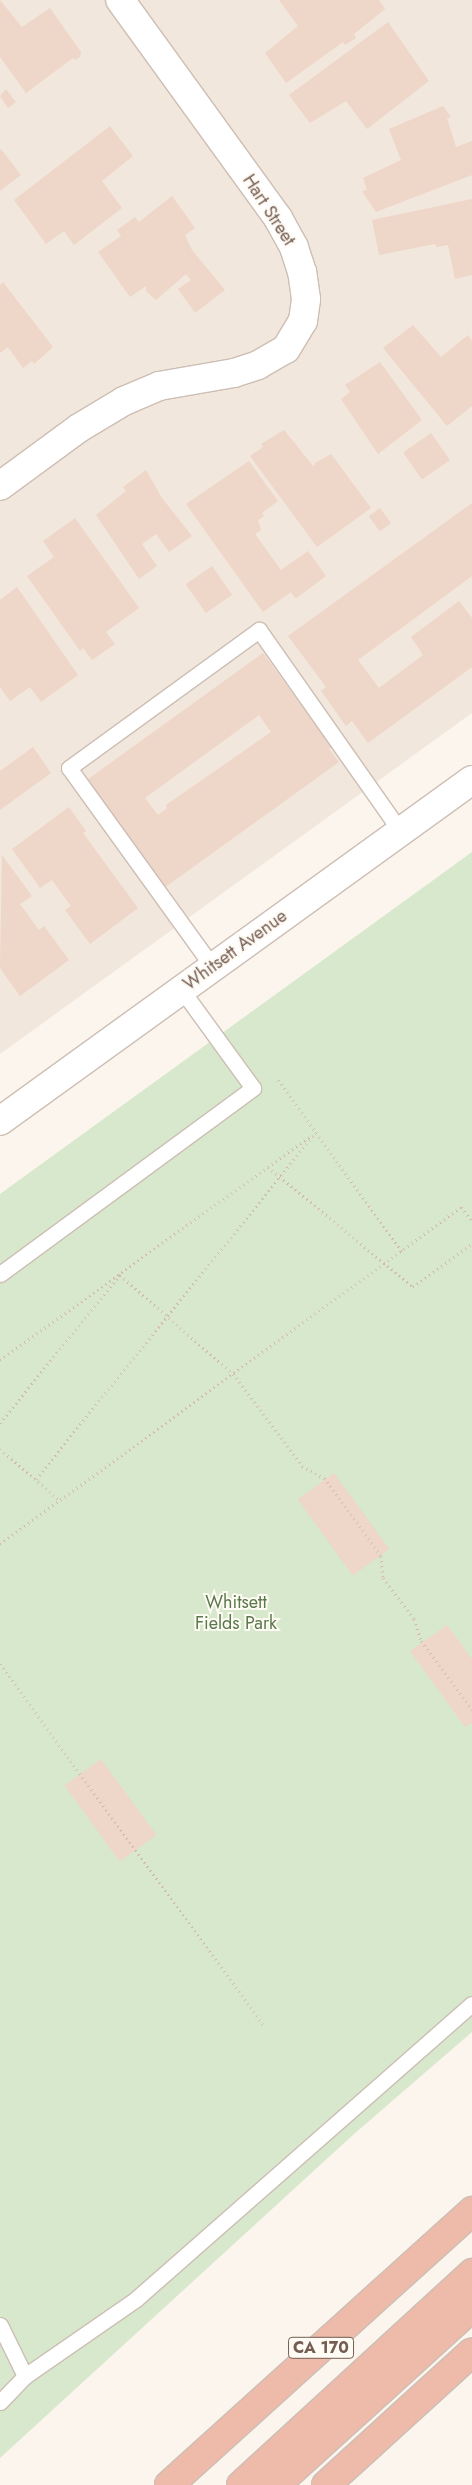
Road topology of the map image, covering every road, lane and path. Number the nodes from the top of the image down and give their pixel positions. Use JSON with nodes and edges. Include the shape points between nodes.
{"nodes":[{"id":1,"x":120,"y":0,"type":"edge"},
{"id":2,"x":0,"y":486,"type":"edge"},
{"id":3,"x":472,"y":780,"type":"edge"},
{"id":4,"x":401,"y":832,"type":"junction"},
{"id":5,"x":212,"y":966,"type":"junction"},
{"id":6,"x":181,"y":989,"type":"junction"},
{"id":7,"x":276,"y":1077,"type":"dead end"},
{"id":8,"x":0,"y":1121,"type":"edge"},
{"id":9,"x":316,"y":1132,"type":"junction"},
{"id":10,"x":268,"y":1167,"type":"junction"},
{"id":11,"x":281,"y":1177,"type":"junction"},
{"id":12,"x":472,"y":1221,"type":"edge"},
{"id":13,"x":472,"y":1244,"type":"edge"},
{"id":14,"x":402,"y":1251,"type":"junction"},
{"id":15,"x":385,"y":1264,"type":"junction"},
{"id":16,"x":0,"y":1274,"type":"edge"},
{"id":17,"x":120,"y":1275,"type":"junction"},
{"id":18,"x":169,"y":1317,"type":"junction"},
{"id":19,"x":0,"y":1360,"type":"edge"},
{"id":20,"x":233,"y":1374,"type":"junction"},
{"id":21,"x":0,"y":1423,"type":"edge"},
{"id":22,"x":0,"y":1449,"type":"edge"},
{"id":23,"x":36,"y":1479,"type":"junction"},
{"id":24,"x":60,"y":1501,"type":"junction"},
{"id":25,"x":0,"y":1544,"type":"edge"},
{"id":26,"x":0,"y":1664,"type":"edge"},
{"id":27,"x":472,"y":1710,"type":"edge"},
{"id":28,"x":472,"y":2004,"type":"edge"},
{"id":29,"x":265,"y":2028,"type":"dead end"},
{"id":30,"x":472,"y":2211,"type":"edge"},
{"id":31,"x":472,"y":2273,"type":"edge"},
{"id":32,"x":472,"y":2307,"type":"edge"},
{"id":33,"x":0,"y":2325,"type":"edge"},
{"id":34,"x":472,"y":2352,"type":"edge"},
{"id":35,"x":25,"y":2376,"type":"junction"},
{"id":36,"x":0,"y":2402,"type":"edge"},
{"id":37,"x":169,"y":2485,"type":"edge"},
{"id":38,"x":241,"y":2485,"type":"edge"},
{"id":39,"x":276,"y":2485,"type":"edge"},
{"id":40,"x":326,"y":2485,"type":"edge"}],
"edges":[{"from":1,"to":2,"type":"street","name":"Hart Street","via":[[278,218],[294,247],[306,298],[303,322],[286,349],[279,353],[234,373],[159,386],[124,401],[79,428]]},
{"from":3,"to":4,"type":"street","name":"Whitsett Avenue"},
{"from":4,"to":5,"type":"street","name":"Whitsett Avenue"},
{"from":4,"to":5,"type":"lane","via":[[259,630],[69,768]]},
{"from":5,"to":6,"type":"street","name":"Whitsett Avenue"},
{"from":6,"to":8,"type":"street","name":"Whitsett Avenue"},
{"from":6,"to":16,"type":"lane","via":[[253,1088]]},
{"from":7,"to":9,"type":"path"},
{"from":9,"to":10,"type":"path"},
{"from":9,"to":11,"type":"path"},
{"from":9,"to":14,"type":"path"},
{"from":10,"to":11,"type":"path"},
{"from":10,"to":17,"type":"path"},
{"from":11,"to":15,"type":"path"},
{"from":11,"to":18,"type":"path"},
{"from":12,"to":14,"type":"path","via":[[461,1208]]},
{"from":13,"to":15,"type":"path","via":[[413,1287]]},
{"from":14,"to":15,"type":"path"},
{"from":15,"to":20,"type":"path"},
{"from":17,"to":18,"type":"path"},
{"from":17,"to":19,"type":"path"},
{"from":17,"to":21,"type":"path"},
{"from":18,"to":20,"type":"path"},
{"from":18,"to":23,"type":"path"},
{"from":20,"to":24,"type":"path"},
{"from":20,"to":27,"type":"path","via":[[302,1466],[324,1478],[381,1556],[383,1578],[414,1619],[421,1640]]},
{"from":22,"to":23,"type":"path"},
{"from":23,"to":24,"type":"path"},
{"from":24,"to":25,"type":"path"},
{"from":26,"to":29,"type":"path"},
{"from":28,"to":35,"type":"lane","via":[[136,2299]]},
{"from":30,"to":37,"type":"highway","number":"CA 170"},
{"from":31,"to":38,"type":"highway"},
{"from":32,"to":39,"type":"highway"},
{"from":33,"to":35,"type":"lane"},
{"from":34,"to":40,"type":"highway"},
{"from":35,"to":36,"type":"lane"}]}
